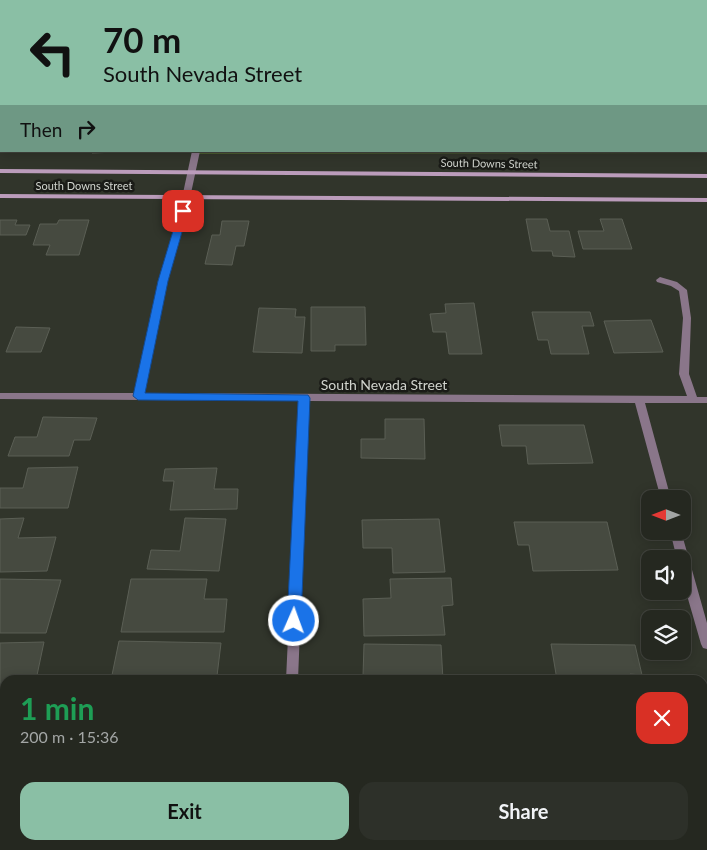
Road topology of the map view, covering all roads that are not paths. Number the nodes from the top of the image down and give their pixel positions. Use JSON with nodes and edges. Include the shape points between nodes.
{"nodes":[{"id":1,"x":196,"y":152,"type":"edge"},
{"id":2,"x":0,"y":171,"type":"edge"},
{"id":3,"x":192,"y":172,"type":"junction"},
{"id":4,"x":707,"y":176,"type":"edge"},
{"id":5,"x":0,"y":196,"type":"edge"},
{"id":6,"x":186,"y":197,"type":"junction"},
{"id":7,"x":707,"y":200,"type":"edge"},
{"id":8,"x":660,"y":280,"type":"dead end"},
{"id":9,"x":0,"y":396,"type":"edge"},
{"id":10,"x":138,"y":396,"type":"junction"},
{"id":11,"x":304,"y":398,"type":"junction"},
{"id":12,"x":639,"y":400,"type":"junction"},
{"id":13,"x":693,"y":400,"type":"junction"},
{"id":14,"x":707,"y":400,"type":"edge"},
{"id":15,"x":664,"y":490,"type":"edge"},
{"id":16,"x":678,"y":540,"type":"edge"},
{"id":17,"x":707,"y":644,"type":"edge"},
{"id":18,"x":292,"y":675,"type":"edge"}],
"edges":[{"from":1,"to":3,"type":"street"},
{"from":2,"to":3,"type":"main road","name":"South Downs Street"},
{"from":3,"to":4,"type":"main road","name":"South Downs Street"},
{"from":3,"to":6,"type":"street"},
{"from":5,"to":6,"type":"main road","name":"South Downs Street"},
{"from":6,"to":7,"type":"main road","name":"South Downs Street"},
{"from":6,"to":10,"type":"street","via":[[163,281]]},
{"from":8,"to":13,"type":"street","via":[[684,290],[687,318],[684,374]]},
{"from":9,"to":10,"type":"street","name":"South Nevada Street"},
{"from":10,"to":11,"type":"street","name":"South Nevada Street"},
{"from":11,"to":12,"type":"street","name":"South Nevada Street"},
{"from":11,"to":18,"type":"street"},
{"from":12,"to":13,"type":"street","name":"South Nevada Street"},
{"from":12,"to":15,"type":"street"},
{"from":13,"to":14,"type":"street","name":"South Nevada Street"},
{"from":16,"to":17,"type":"street"}]}
